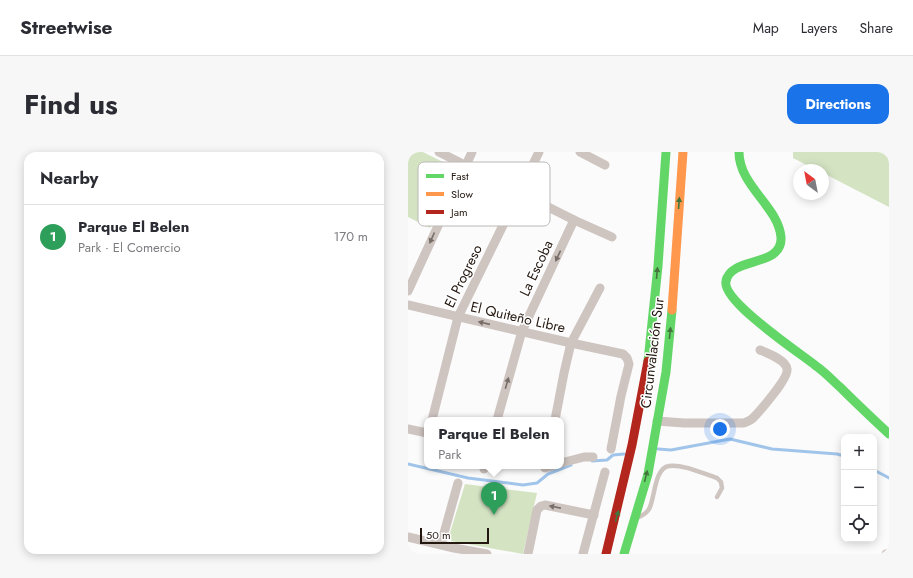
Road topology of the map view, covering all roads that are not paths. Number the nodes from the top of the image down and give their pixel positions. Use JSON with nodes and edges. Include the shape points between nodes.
{"nodes":[{"id":1,"x":439,"y":152,"type":"edge"},
{"id":2,"x":472,"y":152,"type":"edge"},
{"id":3,"x":539,"y":152,"type":"edge"},
{"id":4,"x":580,"y":152,"type":"edge"},
{"id":5,"x":666,"y":152,"type":"edge"},
{"id":6,"x":683,"y":152,"type":"edge"},
{"id":7,"x":739,"y":152,"type":"edge"},
{"id":8,"x":458,"y":162,"type":"edge"},
{"id":9,"x":467,"y":162,"type":"edge"},
{"id":10,"x":534,"y":162,"type":"edge"},
{"id":11,"x":605,"y":164,"type":"dead end"},
{"id":12,"x":550,"y":208,"type":"edge"},
{"id":13,"x":574,"y":220,"type":"junction"},
{"id":14,"x":438,"y":226,"type":"edge"},
{"id":15,"x":503,"y":226,"type":"edge"},
{"id":16,"x":612,"y":237,"type":"dead end"},
{"id":17,"x":600,"y":288,"type":"dead end"},
{"id":18,"x":408,"y":291,"type":"edge"},
{"id":19,"x":408,"y":305,"type":"edge"},
{"id":20,"x":458,"y":317,"type":"junction"},
{"id":21,"x":522,"y":331,"type":"junction"},
{"id":22,"x":571,"y":343,"type":"junction"},
{"id":23,"x":760,"y":350,"type":"dead end"},
{"id":24,"x":629,"y":364,"type":"junction"},
{"id":25,"x":646,"y":368,"type":"junction"},
{"id":26,"x":433,"y":417,"type":"edge"},
{"id":27,"x":498,"y":417,"type":"edge"},
{"id":28,"x":556,"y":417,"type":"edge"},
{"id":29,"x":658,"y":422,"type":"junction"},
{"id":30,"x":408,"y":428,"type":"edge"},
{"id":31,"x":424,"y":432,"type":"edge"},
{"id":32,"x":889,"y":434,"type":"edge"},
{"id":33,"x":612,"y":449,"type":"dead end"},
{"id":34,"x":593,"y":457,"type":"dead end"},
{"id":35,"x":564,"y":462,"type":"edge"},
{"id":36,"x":605,"y":472,"type":"dead end"},
{"id":37,"x":458,"y":483,"type":"dead end"},
{"id":38,"x":717,"y":497,"type":"dead end"},
{"id":39,"x":594,"y":515,"type":"junction"},
{"id":40,"x":633,"y":521,"type":"junction"},
{"id":41,"x":408,"y":537,"type":"edge"},
{"id":42,"x":441,"y":544,"type":"junction"},
{"id":43,"x":454,"y":551,"type":"edge"},
{"id":44,"x":889,"y":553,"type":"edge"},
{"id":45,"x":487,"y":554,"type":"edge"},
{"id":46,"x":528,"y":554,"type":"edge"},
{"id":47,"x":583,"y":554,"type":"edge"},
{"id":48,"x":606,"y":554,"type":"edge"},
{"id":49,"x":624,"y":554,"type":"edge"},
{"id":50,"x":886,"y":554,"type":"edge"}],
"edges":[{"from":1,"to":8,"type":"street"},
{"from":2,"to":9,"type":"street"},
{"from":3,"to":10,"type":"street","name":"El Progreso"},
{"from":4,"to":11,"type":"street"},
{"from":25,"to":5,"type":"main road","name":"Circunvalación Sur","one_way":true,"via":[[654,312]]},
{"from":29,"to":6,"type":"main road","name":"Circunvalación Sur","one_way":true,"via":[[673,301]]},
{"from":7,"to":32,"type":"main road","via":[[744,174],[778,224],[780,238],[778,247],[772,255],[739,267],[729,274],[725,284],[727,291],[769,331],[817,366]]},
{"from":12,"to":13,"type":"street"},
{"from":13,"to":16,"type":"street"},
{"from":13,"to":21,"type":"street","name":"La Escoba","one_way":true},
{"from":14,"to":18,"type":"street","one_way":true},
{"from":15,"to":20,"type":"street","name":"El Progreso"},
{"from":17,"to":22,"type":"street"},
{"from":19,"to":20,"type":"street","name":"El Quiteño Libre"},
{"from":21,"to":20,"type":"street","name":"El Quiteño Libre","one_way":true},
{"from":20,"to":26,"type":"street","name":"El Progreso"},
{"from":21,"to":22,"type":"street","name":"El Quiteño Libre"},
{"from":27,"to":21,"type":"street","name":"La Escoba","one_way":true},
{"from":22,"to":24,"type":"street","name":"El Quiteño Libre","via":[[623,354]]},
{"from":22,"to":28,"type":"street"},
{"from":23,"to":29,"type":"street","via":[[784,364],[787,369],[786,378],[751,419],[744,423]]},
{"from":24,"to":25,"type":"street"},
{"from":24,"to":33,"type":"street"},
{"from":48,"to":25,"type":"main road","name":"Circunvalación Sur","one_way":true,"via":[[630,462]]},
{"from":40,"to":29,"type":"main road","name":"Circunvalación Sur","one_way":true,"via":[[648,474]]},
{"from":30,"to":31,"type":"street"},
{"from":34,"to":35,"type":"street"},
{"from":36,"to":39,"type":"street"},
{"from":37,"to":42,"type":"street"},
{"from":38,"to":40,"type":"lane","via":[[722,488],[717,478],[669,466],[660,473],[649,509]]},
{"from":39,"to":46,"type":"street","one_way":true,"via":[[541,506],[537,510]]},
{"from":39,"to":47,"type":"street"},
{"from":40,"to":49,"type":"main road","name":"Circunvalación Sur"},
{"from":41,"to":42,"type":"street"},
{"from":42,"to":43,"type":"street"},
{"from":43,"to":45,"type":"street"},
{"from":44,"to":50,"type":"street"}]}
